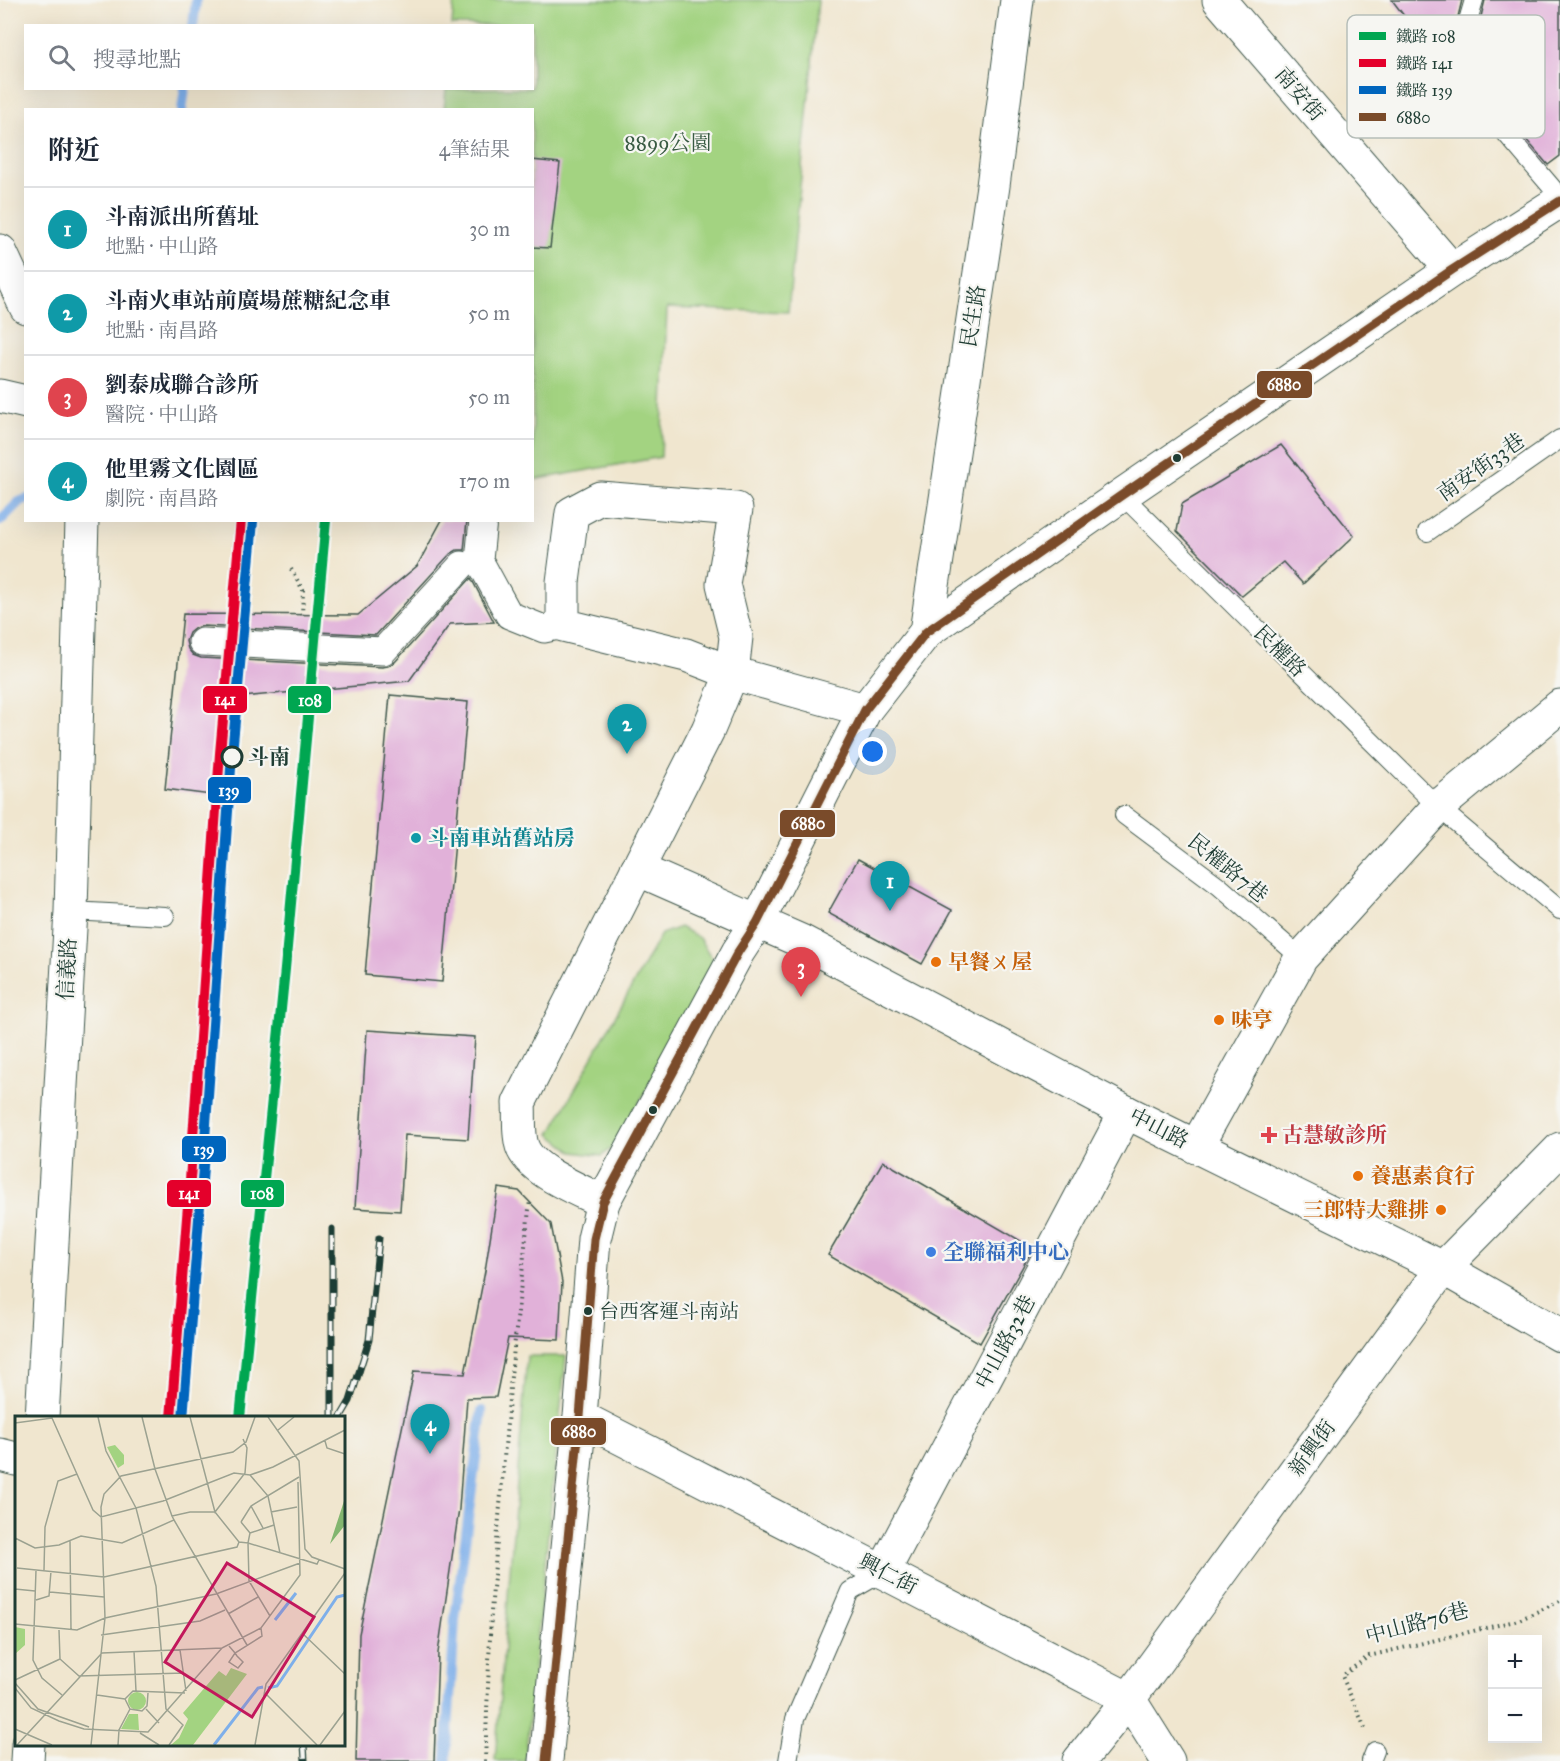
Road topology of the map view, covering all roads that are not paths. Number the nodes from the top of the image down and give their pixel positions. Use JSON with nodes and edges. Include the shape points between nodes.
{"nodes":[{"id":1,"x":1017,"y":0,"type":"edge"},
{"id":2,"x":1474,"y":0,"type":"edge"},
{"id":3,"x":1225,"y":2,"type":"edge"},
{"id":4,"x":1470,"y":15,"type":"edge"},
{"id":5,"x":1509,"y":138,"type":"edge"},
{"id":6,"x":1560,"y":199,"type":"edge"},
{"id":7,"x":0,"y":251,"type":"edge"},
{"id":8,"x":1452,"y":270,"type":"junction"},
{"id":9,"x":24,"y":304,"type":"edge"},
{"id":10,"x":0,"y":396,"type":"edge"},
{"id":11,"x":24,"y":402,"type":"edge"},
{"id":12,"x":1560,"y":439,"type":"edge"},
{"id":13,"x":1122,"y":495,"type":"junction"},
{"id":14,"x":82,"y":522,"type":"edge"},
{"id":15,"x":483,"y":522,"type":"edge"},
{"id":16,"x":1427,"y":532,"type":"dead end"},
{"id":17,"x":462,"y":565,"type":"dead end"},
{"id":18,"x":562,"y":625,"type":"junction"},
{"id":19,"x":926,"y":632,"type":"junction"},
{"id":20,"x":202,"y":642,"type":"dead end"},
{"id":21,"x":732,"y":673,"type":"junction"},
{"id":22,"x":1560,"y":706,"type":"edge"},
{"id":23,"x":866,"y":710,"type":"junction"},
{"id":24,"x":1438,"y":807,"type":"junction"},
{"id":25,"x":1124,"y":815,"type":"dead end"},
{"id":26,"x":637,"y":869,"type":"junction"},
{"id":27,"x":1560,"y":910,"type":"edge"},
{"id":28,"x":71,"y":911,"type":"junction"},
{"id":29,"x":165,"y":916,"type":"dead end"},
{"id":30,"x":758,"y":923,"type":"junction"},
{"id":31,"x":1301,"y":958,"type":"junction"},
{"id":32,"x":1126,"y":1112,"type":"junction"},
{"id":33,"x":1196,"y":1147,"type":"junction"},
{"id":34,"x":1560,"y":1149,"type":"edge"},
{"id":35,"x":603,"y":1202,"type":"junction"},
{"id":36,"x":1443,"y":1268,"type":"junction"},
{"id":37,"x":1560,"y":1335,"type":"edge"},
{"id":38,"x":42,"y":1416,"type":"edge"},
{"id":39,"x":580,"y":1418,"type":"junction"},
{"id":40,"x":0,"y":1455,"type":"edge"},
{"id":41,"x":15,"y":1459,"type":"edge"},
{"id":42,"x":884,"y":1572,"type":"junction"},
{"id":43,"x":1129,"y":1699,"type":"junction"},
{"id":44,"x":28,"y":1746,"type":"edge"},
{"id":45,"x":27,"y":1761,"type":"edge"},
{"id":46,"x":546,"y":1761,"type":"edge"},
{"id":47,"x":788,"y":1761,"type":"edge"},
{"id":48,"x":1079,"y":1761,"type":"edge"},
{"id":49,"x":1168,"y":1761,"type":"edge"}],
"edges":[{"from":1,"to":19,"type":"street","name":"民生路"},
{"from":2,"to":4,"type":"lane"},
{"from":3,"to":8,"type":"street","name":"南安街"},
{"from":5,"to":6,"type":"lane"},
{"from":6,"to":8,"type":"street"},
{"from":7,"to":9,"type":"street"},
{"from":8,"to":13,"type":"street"},
{"from":10,"to":11,"type":"street"},
{"from":12,"to":16,"type":"lane","name":"南安街33巷"},
{"from":13,"to":19,"type":"street"},
{"from":13,"to":24,"type":"lane","name":"民權路"},
{"from":14,"to":28,"type":"street","name":"信義路"},
{"from":15,"to":18,"type":"street","via":[[479,560],[509,615],[544,629]]},
{"from":17,"to":20,"type":"street","via":[[383,651]]},
{"from":18,"to":21,"type":"street","via":[[686,655]]},
{"from":18,"to":21,"type":"street","via":[[572,513],[600,498],[736,509],[723,584],[736,637]]},
{"from":19,"to":23,"type":"street"},
{"from":21,"to":23,"type":"street"},
{"from":21,"to":26,"type":"street","via":[[708,730]]},
{"from":22,"to":24,"type":"street"},
{"from":23,"to":30,"type":"street"},
{"from":24,"to":27,"type":"lane","name":"民權路"},
{"from":24,"to":31,"type":"street"},
{"from":25,"to":31,"type":"lane","name":"民權路7巷","via":[[1219,886]]},
{"from":26,"to":30,"type":"street","name":"中山路"},
{"from":26,"to":35,"type":"street","via":[[519,1103],[522,1146],[533,1164]]},
{"from":28,"to":29,"type":"lane"},
{"from":28,"to":38,"type":"street","name":"信義路"},
{"from":30,"to":32,"type":"street","name":"中山路","via":[[801,941]]},
{"from":30,"to":35,"type":"street","via":[[738,952]]},
{"from":31,"to":33,"type":"street"},
{"from":32,"to":33,"type":"street","name":"中山路"},
{"from":32,"to":42,"type":"street","name":"中山路32巷"},
{"from":33,"to":36,"type":"street","name":"中山路"},
{"from":34,"to":36,"type":"street","name":"新興街"},
{"from":35,"to":39,"type":"street","via":[[594,1239]]},
{"from":36,"to":37,"type":"street","name":"中山路"},
{"from":36,"to":43,"type":"street","name":"新興街"},
{"from":39,"to":42,"type":"street","name":"興仁街"},
{"from":39,"to":46,"type":"street"},
{"from":40,"to":41,"type":"street"},
{"from":42,"to":43,"type":"street","name":"興仁街"},
{"from":42,"to":47,"type":"lane","via":[[850,1591],[795,1719]]},
{"from":43,"to":48,"type":"street","name":"新興街"},
{"from":43,"to":49,"type":"street"},
{"from":44,"to":45,"type":"street"}]}
